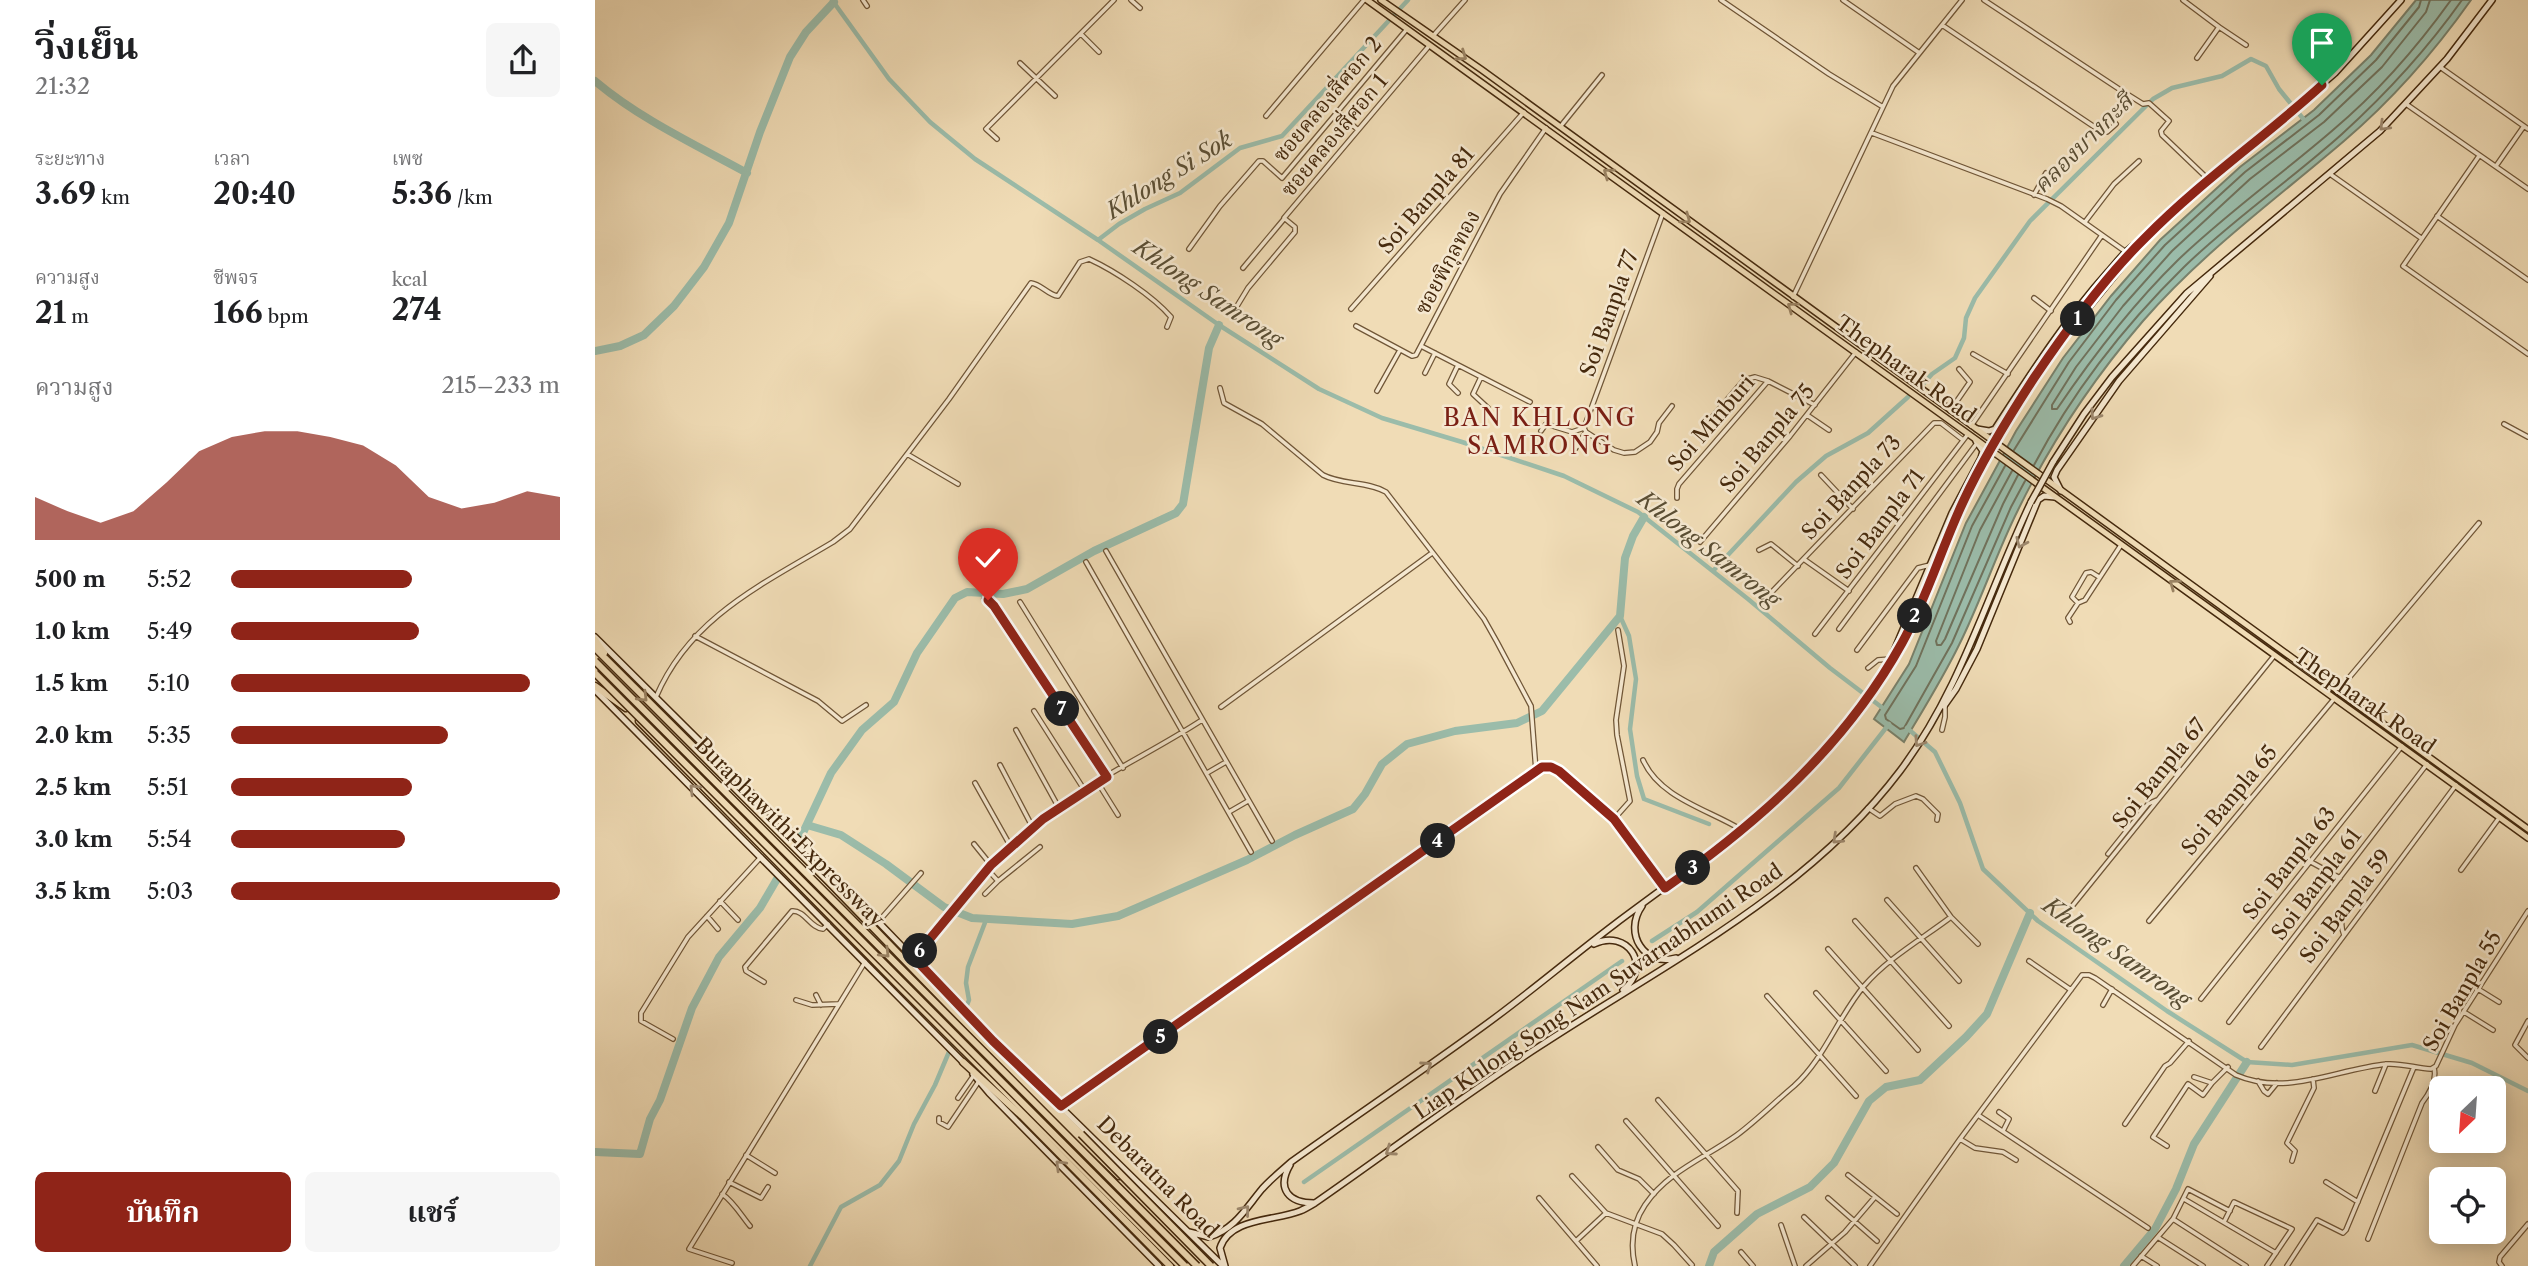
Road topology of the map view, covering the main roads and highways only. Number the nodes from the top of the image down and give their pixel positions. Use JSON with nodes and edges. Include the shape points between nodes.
{"nodes":[{"id":1,"x":1366,"y":0,"type":"edge"},
{"id":2,"x":1381,"y":0,"type":"edge"},
{"id":3,"x":2401,"y":0,"type":"edge"},
{"id":4,"x":2491,"y":0,"type":"edge"},
{"id":5,"x":1636,"y":183,"type":"junction"},
{"id":6,"x":1632,"y":190,"type":"junction"},
{"id":7,"x":2145,"y":238,"type":"junction"},
{"id":8,"x":2216,"y":268,"type":"junction"},
{"id":9,"x":1973,"y":427,"type":"junction"},
{"id":10,"x":1970,"y":435,"type":"junction"},
{"id":11,"x":2062,"y":492,"type":"junction"},
{"id":12,"x":2058,"y":498,"type":"junction"},
{"id":13,"x":595,"y":638,"type":"edge"},
{"id":14,"x":595,"y":648,"type":"edge"},
{"id":15,"x":595,"y":661,"type":"edge"},
{"id":16,"x":1889,"y":664,"type":"junction"},
{"id":17,"x":620,"y":674,"type":"junction"},
{"id":18,"x":595,"y":675,"type":"edge"},
{"id":19,"x":595,"y":688,"type":"edge"},
{"id":20,"x":626,"y":708,"type":"junction"},
{"id":21,"x":1938,"y":713,"type":"junction"},
{"id":22,"x":2429,"y":762,"type":"junction"},
{"id":23,"x":2528,"y":829,"type":"edge"},
{"id":24,"x":2528,"y":838,"type":"edge"},
{"id":25,"x":1648,"y":900,"type":"junction"},
{"id":26,"x":1584,"y":948,"type":"junction"},
{"id":27,"x":1686,"y":954,"type":"junction"},
{"id":28,"x":1601,"y":1008,"type":"junction"},
{"id":29,"x":1008,"y":1055,"type":"junction"},
{"id":30,"x":963,"y":1062,"type":"junction"},
{"id":31,"x":1291,"y":1162,"type":"junction"},
{"id":32,"x":1315,"y":1203,"type":"junction"},
{"id":33,"x":1189,"y":1232,"type":"junction"},
{"id":34,"x":1184,"y":1240,"type":"junction"},
{"id":35,"x":1169,"y":1255,"type":"junction"},
{"id":36,"x":1159,"y":1266,"type":"edge"},
{"id":37,"x":1170,"y":1266,"type":"edge"},
{"id":38,"x":1183,"y":1266,"type":"edge"},
{"id":39,"x":1197,"y":1266,"type":"edge"},
{"id":40,"x":1211,"y":1266,"type":"edge"},
{"id":41,"x":1224,"y":1266,"type":"edge"}],
"edges":[{"from":6,"to":1,"type":"main road","name":"Thepharak Road","one_way":true},
{"from":2,"to":5,"type":"main road","name":"Thepharak Road","one_way":true},
{"from":3,"to":7,"type":"main road","name":"Liap Khlong Song Nam Suvarnabhumi Road","via":[[2293,111]]},
{"from":4,"to":8,"type":"main road","name":"Liap Khlong Song Nam Suvarnabhumi Road","one_way":true,"via":[[2440,67],[2379,131]]},
{"from":5,"to":6,"type":"main road"},
{"from":5,"to":9,"type":"main road","name":"Thepharak Road","one_way":true},
{"from":10,"to":6,"type":"main road","name":"Thepharak Road","one_way":true},
{"from":7,"to":9,"type":"main road","via":[[2092,289],[1995,429]]},
{"from":7,"to":16,"type":"main road","name":"Liap Khlong Song Nam Suvarnabhumi Road","bridge":true,"via":[[2035,377],[2004,426],[1962,504],[1913,620]]},
{"from":8,"to":11,"type":"main road","one_way":true,"via":[[2132,364],[2065,458],[2055,477]]},
{"from":8,"to":21,"type":"main road","name":"Liap Khlong Song Nam Suvarnabhumi Road","bridge":true,"via":[[2153,329],[2084,414],[2053,462],[2009,549],[1972,645]]},
{"from":9,"to":11,"type":"main road","name":"Thepharak Road","bridge":true},
{"from":10,"to":12,"type":"main road","name":"Thepharak Road","bridge":true},
{"from":10,"to":16,"type":"main road","via":[[1983,451],[1981,458]]},
{"from":11,"to":22,"type":"main road","name":"Thepharak Road"},
{"from":12,"to":21,"type":"main road","one_way":true,"via":[[2038,500],[1977,649]]},
{"from":22,"to":12,"type":"main road","name":"Thepharak Road","one_way":true,"via":[[2334,699]]},
{"from":13,"to":17,"type":"highway"},
{"from":13,"to":29,"type":"main road","name":"Debaratna Road"},
{"from":14,"to":17,"type":"highway","name":"Debaratna Road"},
{"from":15,"to":39,"type":"highway","name":"Buraphawithi Expressway","one_way":true,"bridge":true},
{"from":16,"to":25,"type":"main road","name":"Liap Khlong Song Nam Suvarnabhumi Road","via":[[1846,726],[1786,793]]},
{"from":17,"to":34,"type":"highway","name":"Debaratna Road","one_way":true},
{"from":18,"to":20,"type":"highway"},
{"from":18,"to":38,"type":"highway","name":"Buraphawithi Expressway","bridge":true},
{"from":19,"to":20,"type":"highway"},
{"from":30,"to":19,"type":"main road","one_way":true},
{"from":20,"to":35,"type":"highway"},
{"from":21,"to":27,"type":"main road","name":"Liap Khlong Song Nam Suvarnabhumi Road","one_way":true,"via":[[1900,771],[1840,838],[1782,887]]},
{"from":22,"to":23,"type":"main road","name":"Thepharak Road"},
{"from":22,"to":24,"type":"main road","name":"Thepharak Road"},
{"from":25,"to":26,"type":"main road","name":"Liap Khlong Song Nam Suvarnabhumi Road"},
{"from":25,"to":27,"type":"main road","via":[[1635,921],[1639,946],[1662,959]]},
{"from":26,"to":28,"type":"main road","via":[[1615,940],[1636,958],[1637,973],[1631,984]]},
{"from":31,"to":26,"type":"main road","name":"Liap Khlong Song Nam Suvarnabhumi Road","one_way":true,"via":[[1483,1027]]},
{"from":27,"to":28,"type":"main road","name":"Liap Khlong Song Nam Suvarnabhumi Road"},
{"from":28,"to":32,"type":"main road","name":"Liap Khlong Song Nam Suvarnabhumi Road","one_way":true},
{"from":29,"to":33,"type":"main road","name":"Debaratna Road"},
{"from":29,"to":40,"type":"highway","bridge":true,"via":[[1041,1095]]},
{"from":36,"to":30,"type":"main road","one_way":true},
{"from":30,"to":37,"type":"highway"},
{"from":31,"to":32,"type":"main road","via":[[1284,1178],[1286,1191],[1301,1203]]},
{"from":33,"to":31,"type":"main road","name":"Liap Khlong Song Nam Suvarnabhumi Road","one_way":true,"via":[[1209,1237],[1233,1224]]},
{"from":32,"to":41,"type":"main road","name":"Liap Khlong Song Nam Suvarnabhumi Road","via":[[1248,1224],[1227,1236],[1220,1248]]},
{"from":33,"to":41,"type":"main road","name":"Debaratna Road"},
{"from":34,"to":35,"type":"highway"},
{"from":34,"to":40,"type":"highway","name":"Debaratna Road"},
{"from":35,"to":38,"type":"highway"}]}
